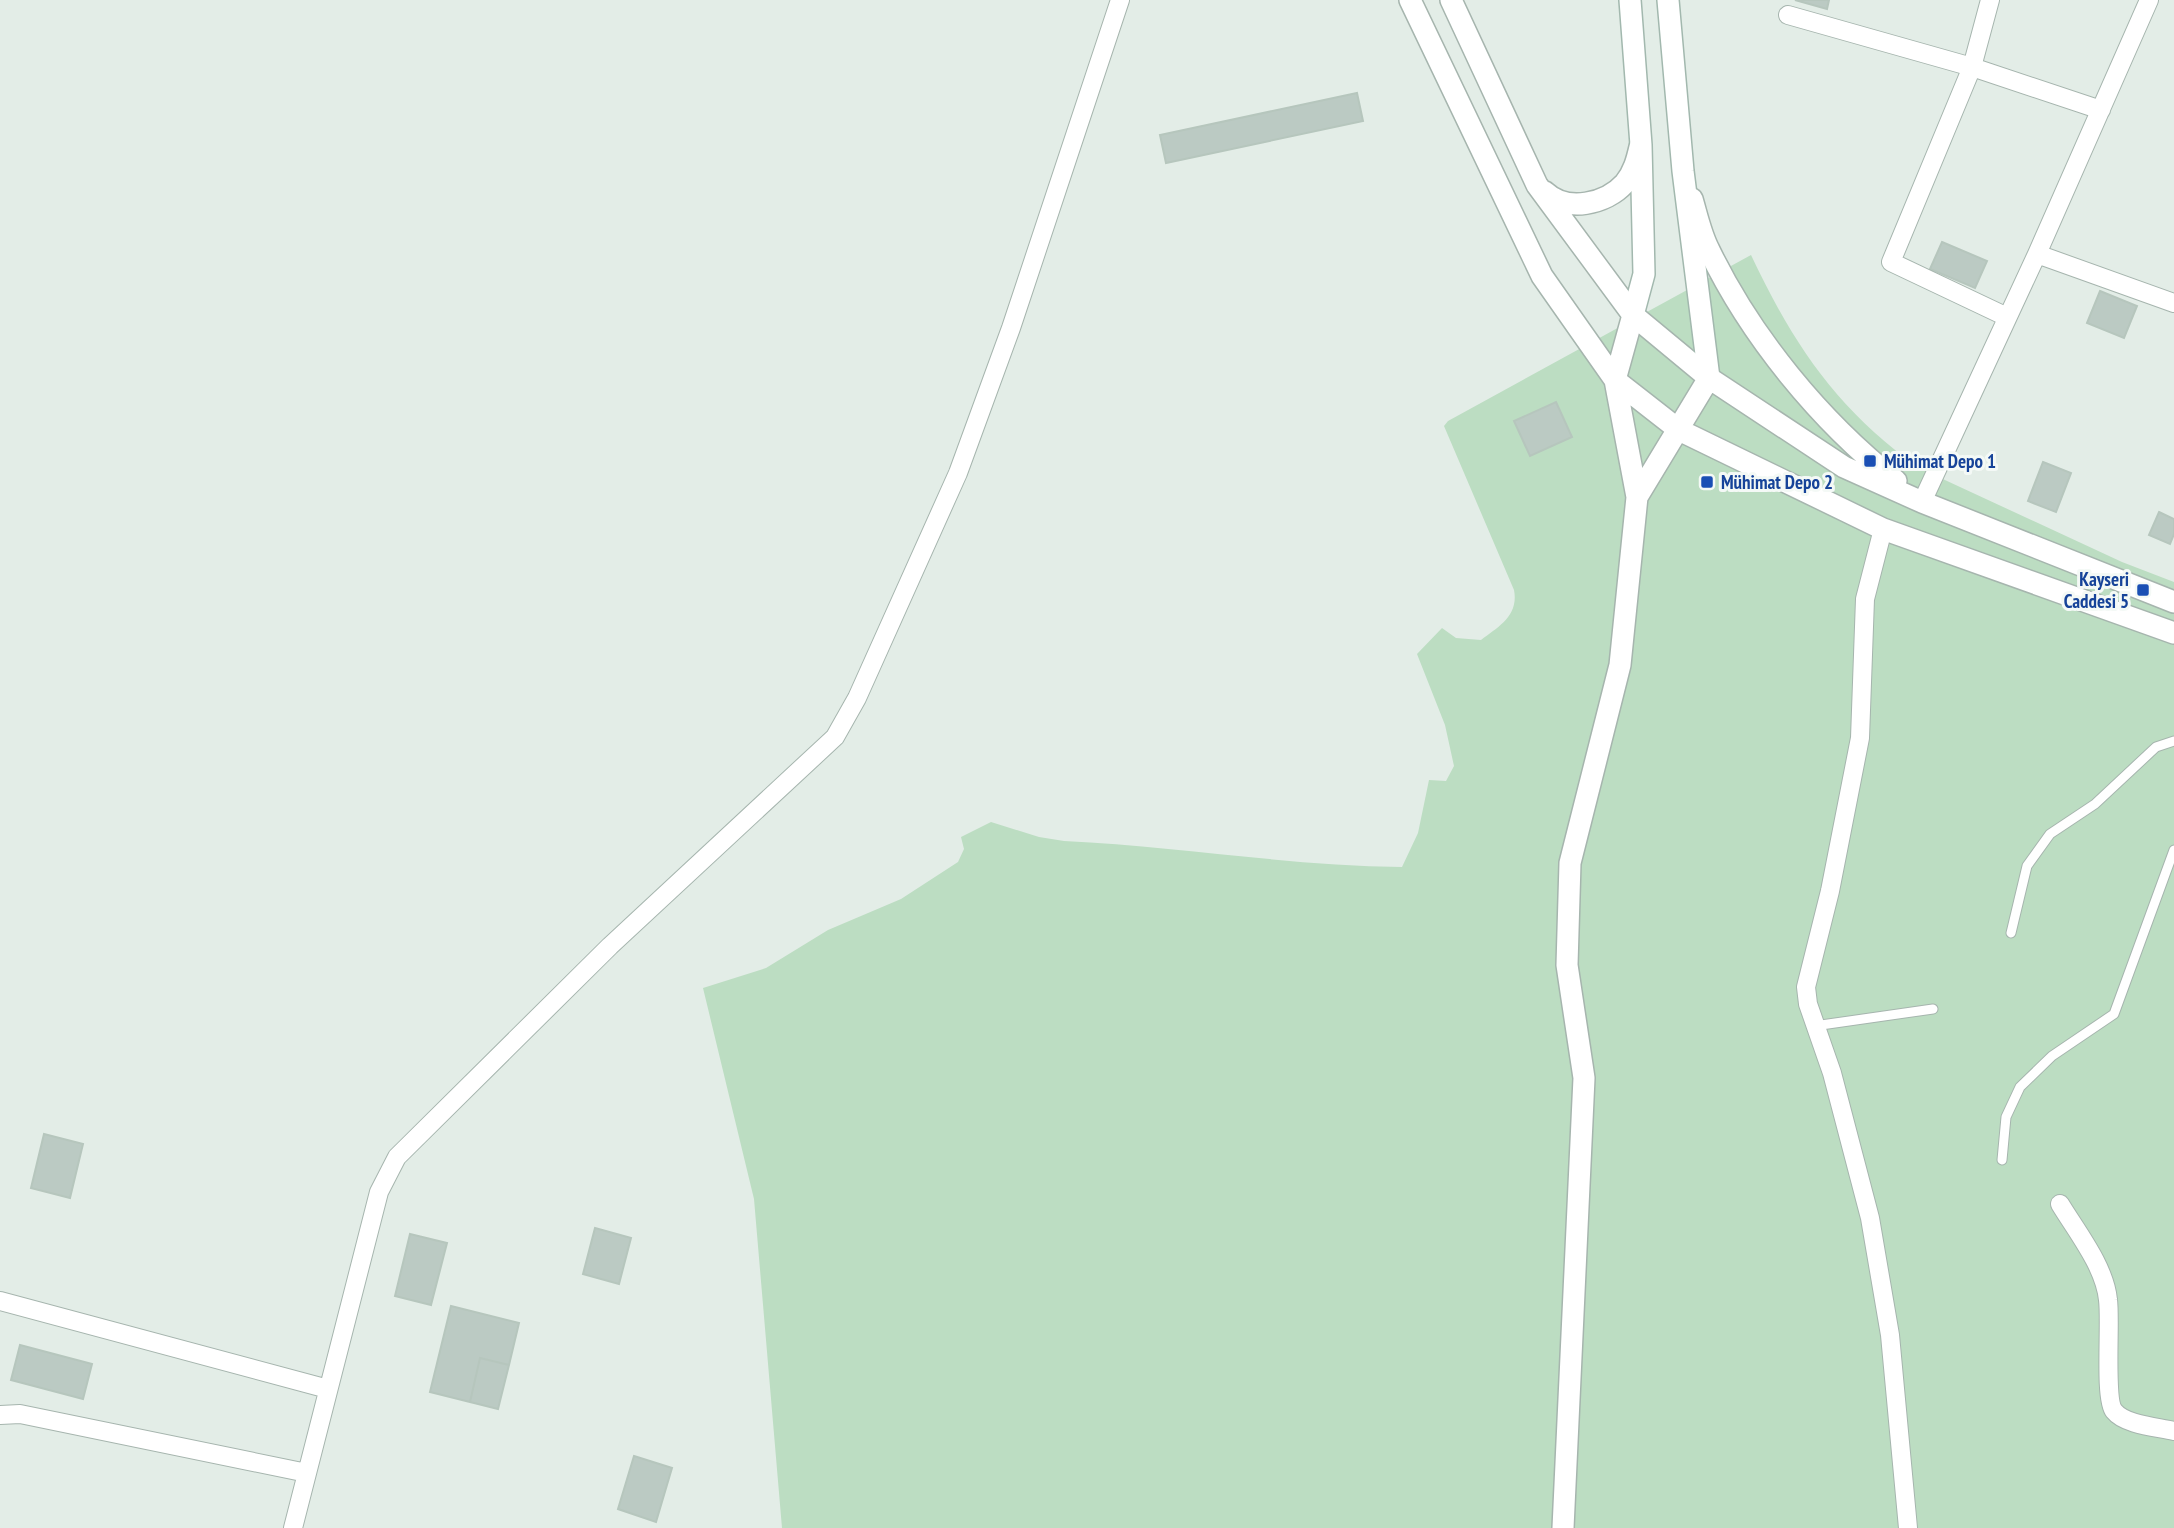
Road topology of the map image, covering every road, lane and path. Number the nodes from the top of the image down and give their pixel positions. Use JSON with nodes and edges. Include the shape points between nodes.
{"nodes":[{"id":1,"x":1120,"y":0,"type":"edge"},
{"id":2,"x":1410,"y":0,"type":"edge"},
{"id":3,"x":1451,"y":0,"type":"edge"},
{"id":4,"x":1630,"y":0,"type":"edge"},
{"id":5,"x":1668,"y":0,"type":"edge"},
{"id":6,"x":1990,"y":0,"type":"edge"},
{"id":7,"x":2149,"y":0,"type":"edge"},
{"id":8,"x":1788,"y":15,"type":"dead end"},
{"id":9,"x":1972,"y":67,"type":"junction"},
{"id":10,"x":2101,"y":110,"type":"junction"},
{"id":11,"x":1641,"y":145,"type":"junction"},
{"id":12,"x":1683,"y":171,"type":"junction"},
{"id":13,"x":1536,"y":185,"type":"junction"},
{"id":14,"x":2037,"y":254,"type":"junction"},
{"id":15,"x":2174,"y":303,"type":"edge"},
{"id":16,"x":1633,"y":315,"type":"junction"},
{"id":17,"x":2007,"y":317,"type":"junction"},
{"id":18,"x":1709,"y":378,"type":"junction"},
{"id":19,"x":1615,"y":380,"type":"junction"},
{"id":20,"x":1679,"y":430,"type":"junction"},
{"id":21,"x":1637,"y":497,"type":"junction"},
{"id":22,"x":1922,"y":502,"type":"junction"},
{"id":23,"x":1883,"y":529,"type":"junction"},
{"id":24,"x":2174,"y":602,"type":"edge"},
{"id":25,"x":2174,"y":633,"type":"edge"},
{"id":26,"x":2174,"y":741,"type":"edge"},
{"id":27,"x":2174,"y":850,"type":"edge"},
{"id":28,"x":2011,"y":933,"type":"dead end"},
{"id":29,"x":1933,"y":1009,"type":"dead end"},
{"id":30,"x":1814,"y":1026,"type":"junction"},
{"id":31,"x":2002,"y":1160,"type":"dead end"},
{"id":32,"x":2060,"y":1204,"type":"dead end"},
{"id":33,"x":0,"y":1301,"type":"edge"},
{"id":34,"x":328,"y":1389,"type":"junction"},
{"id":35,"x":0,"y":1415,"type":"edge"},
{"id":36,"x":2174,"y":1431,"type":"edge"},
{"id":37,"x":307,"y":1473,"type":"junction"},
{"id":38,"x":293,"y":1528,"type":"edge"},
{"id":39,"x":1563,"y":1528,"type":"edge"},
{"id":40,"x":1908,"y":1528,"type":"edge"}],
"edges":[{"from":1,"to":34,"type":"street","via":[[958,473],[835,737],[610,946],[397,1157],[379,1192]]},
{"from":2,"to":19,"type":"street","via":[[1542,276]]},
{"from":3,"to":13,"type":"street"},
{"from":4,"to":11,"type":"street"},
{"from":5,"to":12,"type":"street"},
{"from":6,"to":9,"type":"street"},
{"from":7,"to":10,"type":"street"},
{"from":8,"to":9,"type":"street"},
{"from":9,"to":10,"type":"street"},
{"from":9,"to":17,"type":"street","via":[[1891,262]]},
{"from":10,"to":14,"type":"street"},
{"from":11,"to":13,"type":"street","via":[[1625,182],[1591,203],[1570,204],[1551,198]]},
{"from":11,"to":16,"type":"street","via":[[1644,274]]},
{"from":12,"to":18,"type":"street"},
{"from":12,"to":22,"type":"street","via":[[1707,248],[1751,325],[1803,390],[1870,461]]},
{"from":13,"to":16,"type":"street"},
{"from":14,"to":15,"type":"street"},
{"from":14,"to":17,"type":"street"},
{"from":16,"to":18,"type":"street"},
{"from":16,"to":19,"type":"street"},
{"from":17,"to":22,"type":"street"},
{"from":18,"to":20,"type":"street"},
{"from":18,"to":22,"type":"street","via":[[1844,467]]},
{"from":19,"to":20,"type":"street"},
{"from":19,"to":21,"type":"street"},
{"from":20,"to":21,"type":"street"},
{"from":20,"to":23,"type":"street"},
{"from":21,"to":39,"type":"street","via":[[1620,665],[1570,863],[1567,965],[1584,1078]]},
{"from":22,"to":24,"type":"street"},
{"from":23,"to":25,"type":"street"},
{"from":23,"to":30,"type":"street","via":[[1865,599],[1860,738],[1806,987]]},
{"from":26,"to":28,"type":"lane","via":[[2156,747],[2095,804],[2050,834],[2027,866]]},
{"from":27,"to":31,"type":"lane","via":[[2114,1014],[2052,1056],[2020,1087],[2006,1117]]},
{"from":29,"to":30,"type":"lane"},
{"from":30,"to":40,"type":"street","via":[[1832,1073],[1870,1218],[1890,1335]]},
{"from":32,"to":36,"type":"street","via":[[2108,1296],[2111,1407],[2127,1419]]},
{"from":33,"to":34,"type":"street"},
{"from":34,"to":37,"type":"street"},
{"from":35,"to":37,"type":"street","via":[[20,1414]]},
{"from":37,"to":38,"type":"street"}]}
